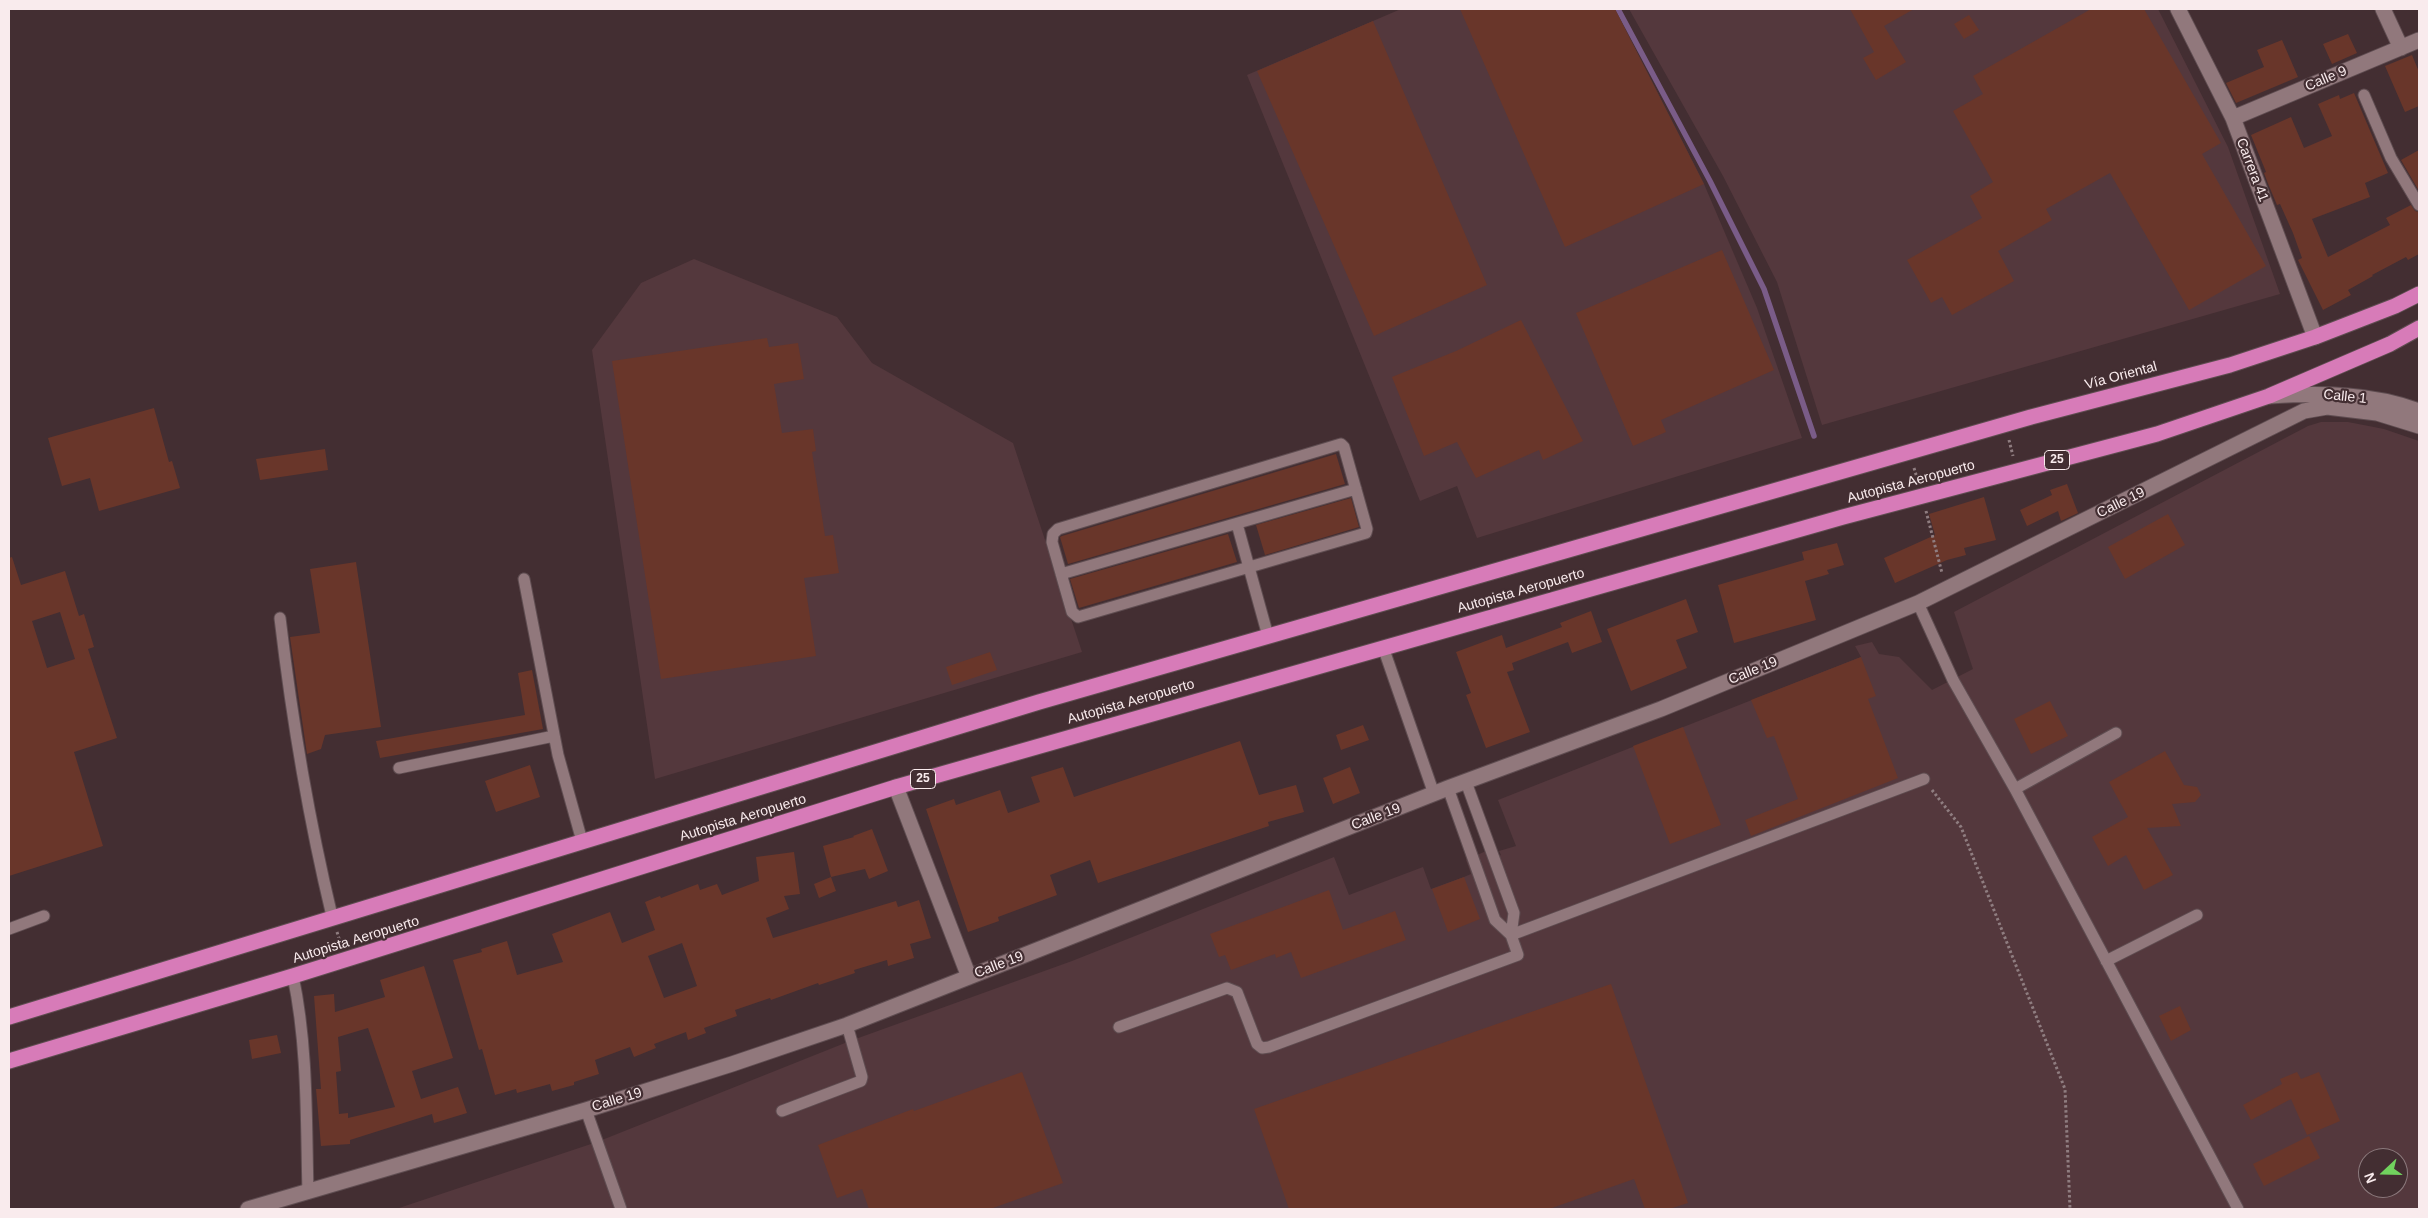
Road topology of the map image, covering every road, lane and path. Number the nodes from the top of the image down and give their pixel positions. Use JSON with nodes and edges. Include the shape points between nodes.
{"nodes":[{"id":1,"x":2178,"y":9,"type":"edge"},
{"id":2,"x":2383,"y":9,"type":"edge"},
{"id":3,"x":2419,"y":40,"type":"edge"},
{"id":4,"x":2401,"y":48,"type":"junction"},
{"id":5,"x":2364,"y":95,"type":"dead end"},
{"id":6,"x":2233,"y":118,"type":"junction"},
{"id":7,"x":2419,"y":205,"type":"edge"},
{"id":8,"x":2419,"y":294,"type":"edge"},
{"id":9,"x":2419,"y":328,"type":"edge"},
{"id":10,"x":2315,"y":337,"type":"junction"},
{"id":11,"x":2269,"y":396,"type":"junction"},
{"id":12,"x":2419,"y":410,"type":"edge"},
{"id":13,"x":2005,"y":424,"type":"junction"},
{"id":14,"x":2419,"y":426,"type":"edge"},
{"id":15,"x":1910,"y":453,"type":"junction"},
{"id":16,"x":2016,"y":471,"type":"junction"},
{"id":17,"x":1826,"y":478,"type":"joint"},
{"id":18,"x":1356,"y":488,"type":"junction"},
{"id":19,"x":1922,"y":496,"type":"junction"},
{"id":20,"x":1237,"y":524,"type":"junction"},
{"id":21,"x":1249,"y":566,"type":"junction"},
{"id":22,"x":1061,"y":574,"type":"junction"},
{"id":23,"x":524,"y":578,"type":"dead end"},
{"id":24,"x":1947,"y":589,"type":"junction"},
{"id":25,"x":1918,"y":603,"type":"junction"},
{"id":26,"x":280,"y":618,"type":"dead end"},
{"id":27,"x":1268,"y":636,"type":"junction"},
{"id":28,"x":1382,"y":647,"type":"junction"},
{"id":29,"x":2116,"y":733,"type":"dead end"},
{"id":30,"x":554,"y":736,"type":"junction"},
{"id":31,"x":399,"y":768,"type":"dead end"},
{"id":32,"x":1924,"y":779,"type":"joint"},
{"id":33,"x":1466,"y":782,"type":"junction"},
{"id":34,"x":896,"y":787,"type":"junction"},
{"id":35,"x":1448,"y":788,"type":"junction"},
{"id":36,"x":2015,"y":789,"type":"junction"},
{"id":37,"x":1434,"y":794,"type":"junction"},
{"id":38,"x":582,"y":840,"type":"junction"},
{"id":39,"x":2197,"y":915,"type":"dead end"},
{"id":40,"x":44,"y":916,"type":"dead end"},
{"id":41,"x":332,"y":916,"type":"junction"},
{"id":42,"x":9,"y":929,"type":"edge"},
{"id":43,"x":1511,"y":935,"type":"junction"},
{"id":44,"x":345,"y":960,"type":"junction"},
{"id":45,"x":2106,"y":962,"type":"junction"},
{"id":46,"x":293,"y":976,"type":"junction"},
{"id":47,"x":969,"y":977,"type":"junction"},
{"id":48,"x":9,"y":1016,"type":"edge"},
{"id":49,"x":847,"y":1025,"type":"junction"},
{"id":50,"x":1118,"y":1027,"type":"dead end"},
{"id":51,"x":9,"y":1061,"type":"edge"},
{"id":52,"x":586,"y":1110,"type":"junction"},
{"id":53,"x":782,"y":1111,"type":"dead end"},
{"id":54,"x":308,"y":1192,"type":"junction"},
{"id":55,"x":248,"y":1209,"type":"edge"},
{"id":56,"x":621,"y":1209,"type":"edge"},
{"id":57,"x":2070,"y":1209,"type":"edge"},
{"id":58,"x":2238,"y":1209,"type":"edge"}],
"edges":[{"from":1,"to":6,"type":"street","name":"Carrera 41"},
{"from":2,"to":4,"type":"street"},
{"from":3,"to":4,"type":"street","name":"Calle 9"},
{"from":4,"to":6,"type":"street","name":"Calle 9"},
{"from":5,"to":7,"type":"lane","via":[[2392,158]]},
{"from":6,"to":10,"type":"street","name":"Carrera 41"},
{"from":8,"to":10,"type":"highway","name":"Vía Oriental"},
{"from":9,"to":11,"type":"highway","number":"25","via":[[2390,344]]},
{"from":10,"to":13,"type":"highway","name":"Vía Oriental","via":[[2230,364]]},
{"from":11,"to":12,"type":"street","name":"Calle 1","via":[[2318,393],[2355,396]]},
{"from":11,"to":16,"type":"highway","name":"Autopista Aeropuerto","number":"25","via":[[2157,434]]},
{"from":13,"to":15,"type":"highway","name":"Vía Oriental"},
{"from":13,"to":16,"type":"path"},
{"from":14,"to":24,"type":"street","name":"Calle 19","via":[[2377,413],[2327,407],[2304,412]]},
{"from":15,"to":17,"type":"highway","name":"Vía Oriental"},
{"from":15,"to":19,"type":"path"},
{"from":16,"to":19,"type":"highway","name":"Autopista Aeropuerto","number":"25"},
{"from":17,"to":27,"type":"highway","name":"Autopista Aeropuerto"},
{"from":18,"to":20,"type":"lane"},
{"from":18,"to":21,"type":"lane","via":[[1366,533]]},
{"from":18,"to":22,"type":"lane","via":[[1341,444],[1058,529],[1052,542]]},
{"from":19,"to":24,"type":"path"},
{"from":19,"to":28,"type":"highway","name":"Autopista Aeropuerto","number":"25"},
{"from":20,"to":21,"type":"lane"},
{"from":20,"to":22,"type":"lane"},
{"from":21,"to":22,"type":"lane","via":[[1078,617],[1072,612]]},
{"from":21,"to":27,"type":"lane"},
{"from":23,"to":30,"type":"lane"},
{"from":24,"to":25,"type":"street","name":"Calle 19"},
{"from":25,"to":33,"type":"street","name":"Calle 19","via":[[1661,709]]},
{"from":25,"to":36,"type":"lane","via":[[1953,680]]},
{"from":26,"to":41,"type":"lane","via":[[293,727]]},
{"from":27,"to":38,"type":"highway","name":"Autopista Aeropuerto"},
{"from":28,"to":34,"type":"highway","name":"Autopista Aeropuerto","number":"25"},
{"from":28,"to":37,"type":"lane"},
{"from":29,"to":36,"type":"lane"},
{"from":30,"to":31,"type":"lane"},
{"from":30,"to":38,"type":"lane"},
{"from":32,"to":43,"type":"lane"},
{"from":32,"to":57,"type":"path","via":[[1961,826],[2065,1089]]},
{"from":33,"to":35,"type":"street","name":"Calle 19"},
{"from":33,"to":43,"type":"lane","via":[[1514,913]]},
{"from":34,"to":44,"type":"highway","name":"Autopista Aeropuerto","number":"25"},
{"from":34,"to":47,"type":"street"},
{"from":35,"to":37,"type":"street","name":"Calle 19"},
{"from":35,"to":43,"type":"lane","via":[[1495,920]]},
{"from":36,"to":45,"type":"lane"},
{"from":37,"to":47,"type":"street","name":"Calle 19"},
{"from":38,"to":41,"type":"highway","name":"Autopista Aeropuerto"},
{"from":39,"to":45,"type":"lane"},
{"from":40,"to":42,"type":"lane"},
{"from":41,"to":44,"type":"path"},
{"from":41,"to":48,"type":"highway","name":"Autopista Aeropuerto"},
{"from":43,"to":50,"type":"lane","via":[[1518,955],[1269,1047],[1262,1048],[1257,1044],[1237,992],[1227,988]]},
{"from":44,"to":46,"type":"highway","name":"Autopista Aeropuerto","number":"25"},
{"from":45,"to":58,"type":"lane"},
{"from":46,"to":51,"type":"highway","name":"Autopista Aeropuerto","number":"25"},
{"from":46,"to":54,"type":"lane","via":[[305,1058]]},
{"from":47,"to":49,"type":"street","name":"Calle 19"},
{"from":49,"to":52,"type":"street","name":"Calle 19"},
{"from":49,"to":53,"type":"lane","via":[[861,1081]]},
{"from":52,"to":54,"type":"street","name":"Calle 19"},
{"from":52,"to":56,"type":"lane"},
{"from":54,"to":55,"type":"street","name":"Calle 19"}]}
